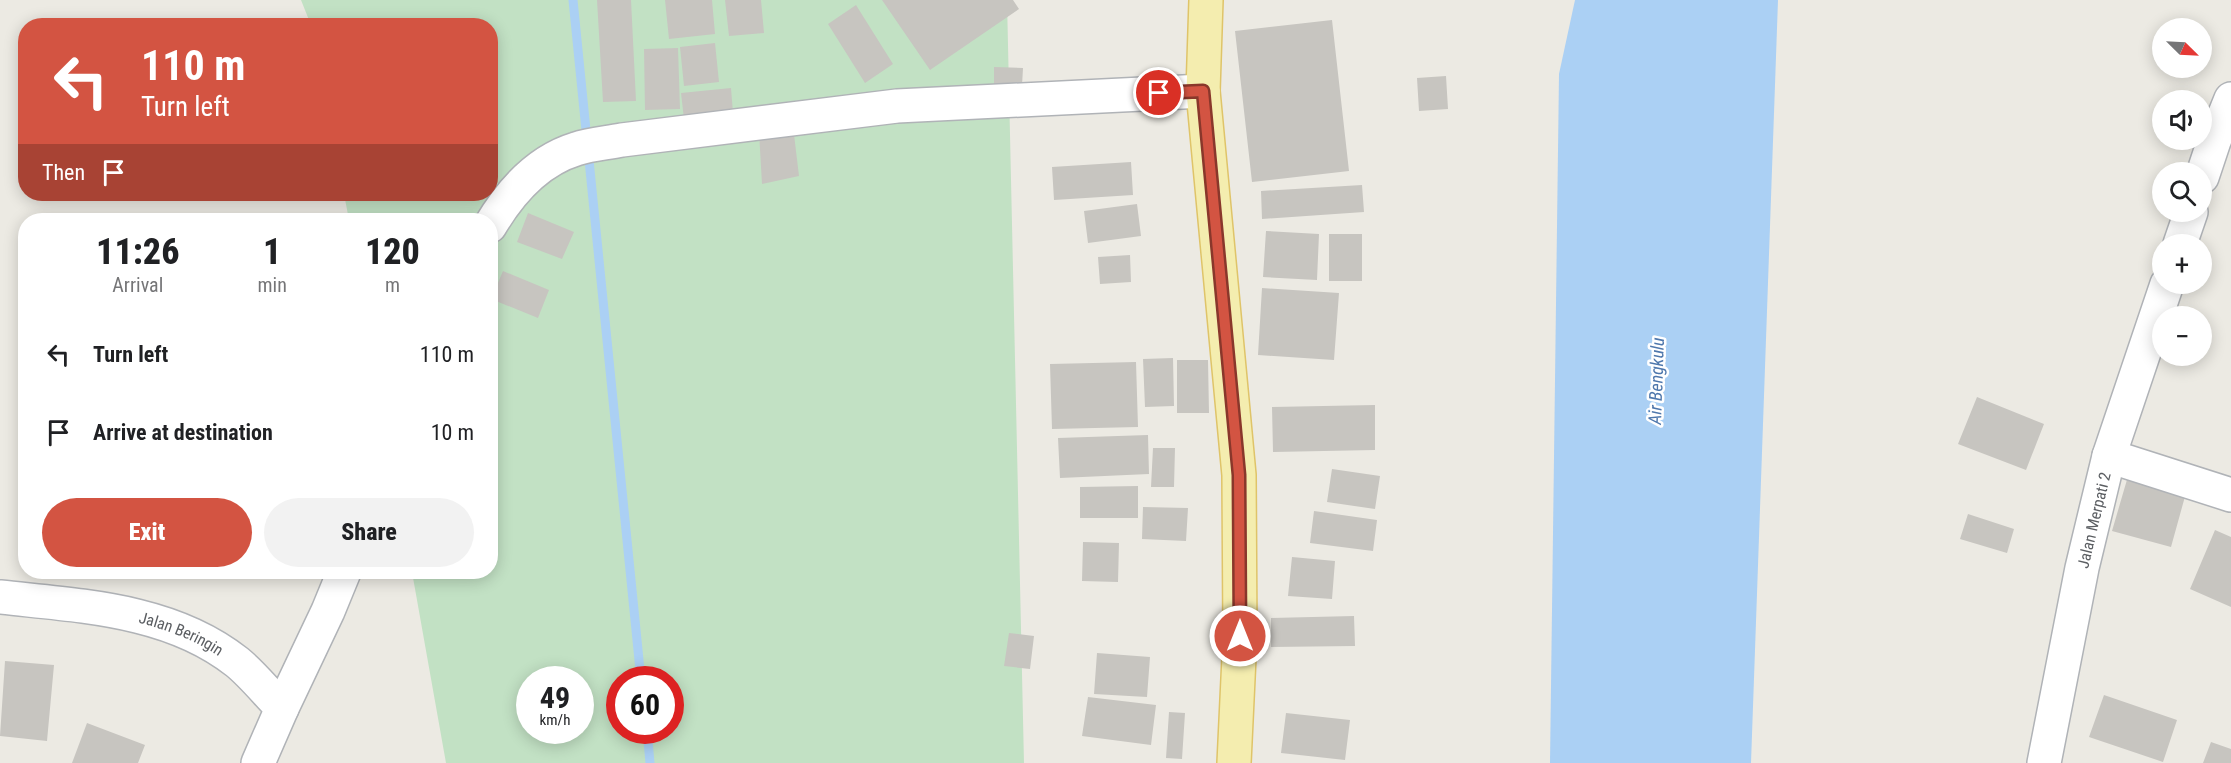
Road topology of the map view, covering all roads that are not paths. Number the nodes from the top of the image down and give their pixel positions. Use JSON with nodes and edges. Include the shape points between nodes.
{"nodes":[{"id":1,"x":1206,"y":0,"type":"edge"},
{"id":2,"x":1203,"y":91,"type":"junction"},
{"id":3,"x":2231,"y":99,"type":"edge"},
{"id":4,"x":2207,"y":162,"type":"edge"},
{"id":5,"x":498,"y":214,"type":"edge"},
{"id":6,"x":2165,"y":294,"type":"edge"},
{"id":7,"x":2109,"y":456,"type":"junction"},
{"id":8,"x":2231,"y":495,"type":"edge"},
{"id":9,"x":341,"y":579,"type":"edge"},
{"id":10,"x":0,"y":597,"type":"edge"},
{"id":11,"x":282,"y":708,"type":"junction"},
{"id":12,"x":258,"y":763,"type":"edge"},
{"id":13,"x":1234,"y":763,"type":"edge"},
{"id":14,"x":2044,"y":763,"type":"edge"}],
"edges":[{"from":1,"to":2,"type":"main road"},
{"from":2,"to":5,"type":"street","via":[[897,106],[622,140],[560,155],[529,176]]},
{"from":2,"to":13,"type":"main road","via":[[1239,475],[1240,636]]},
{"from":3,"to":4,"type":"street"},
{"from":6,"to":7,"type":"street","name":"Jalan Merpati 2"},
{"from":7,"to":8,"type":"street"},
{"from":7,"to":14,"type":"street","name":"Jalan Merpati 2","via":[[2082,568]]},
{"from":9,"to":11,"type":"street"},
{"from":10,"to":11,"type":"street","name":"Jalan Beringin","via":[[117,610],[176,628],[239,663]]},
{"from":11,"to":12,"type":"street"}]}
